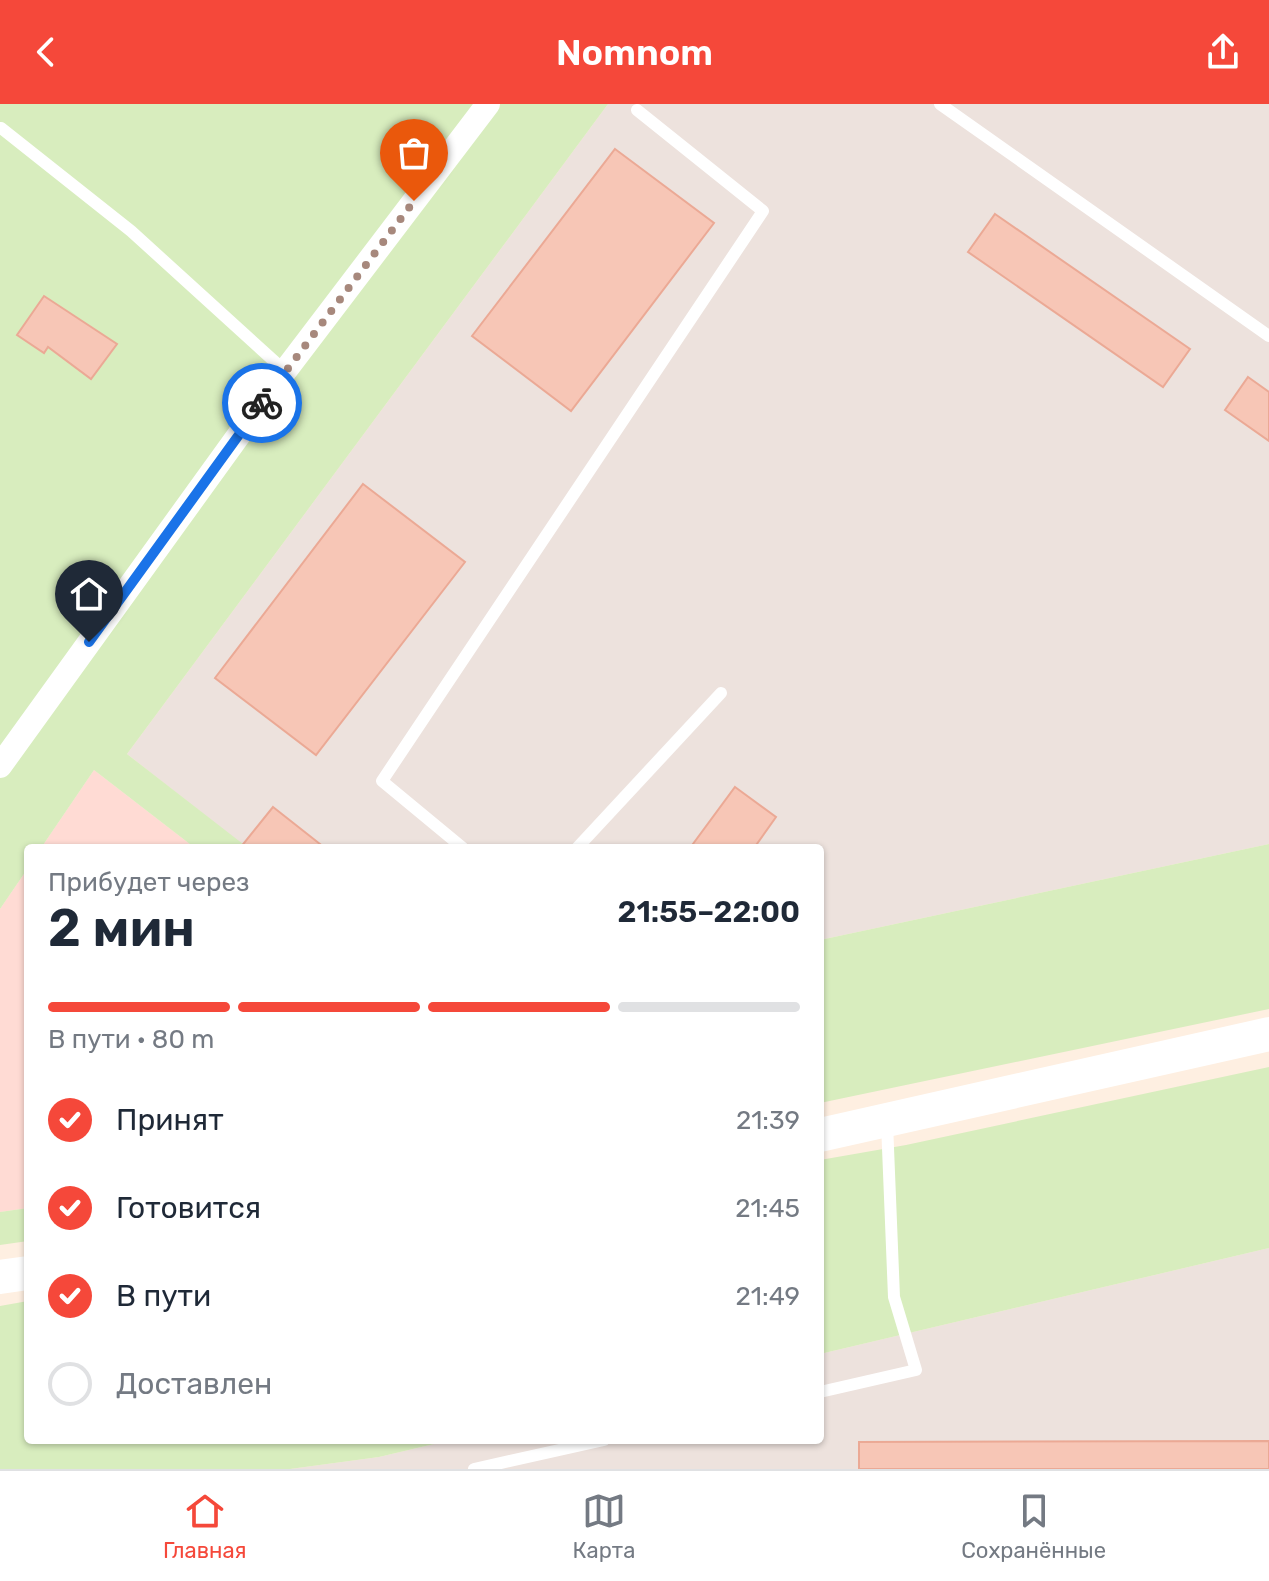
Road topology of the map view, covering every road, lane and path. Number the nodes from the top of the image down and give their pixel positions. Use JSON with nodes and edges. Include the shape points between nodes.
{"nodes":[{"id":1,"x":488,"y":104,"type":"edge"},
{"id":2,"x":940,"y":104,"type":"edge"},
{"id":3,"x":637,"y":110,"type":"dead end"},
{"id":4,"x":1,"y":128,"type":"edge"},
{"id":5,"x":1269,"y":336,"type":"edge"},
{"id":6,"x":285,"y":371,"type":"junction"},
{"id":7,"x":721,"y":693,"type":"dead end"},
{"id":8,"x":0,"y":766,"type":"edge"},
{"id":9,"x":458,"y":844,"type":"edge"},
{"id":10,"x":581,"y":844,"type":"edge"},
{"id":11,"x":1269,"y":1034,"type":"edge"},
{"id":12,"x":887,"y":1122,"type":"junction"},
{"id":13,"x":824,"y":1134,"type":"edge"},
{"id":14,"x":24,"y":1274,"type":"edge"},
{"id":15,"x":0,"y":1277,"type":"edge"},
{"id":16,"x":824,"y":1391,"type":"edge"},
{"id":17,"x":586,"y":1444,"type":"edge"},
{"id":18,"x":474,"y":1469,"type":"edge"}],
"edges":[{"from":1,"to":6,"type":"street"},
{"from":2,"to":5,"type":"lane"},
{"from":3,"to":9,"type":"lane","via":[[763,211],[382,781]]},
{"from":4,"to":6,"type":"lane","via":[[131,231]]},
{"from":6,"to":8,"type":"street"},
{"from":7,"to":10,"type":"lane"},
{"from":11,"to":12,"type":"main road"},
{"from":12,"to":13,"type":"main road"},
{"from":12,"to":16,"type":"lane","via":[[894,1297],[916,1370]]},
{"from":14,"to":15,"type":"main road"},
{"from":17,"to":18,"type":"lane"}]}
